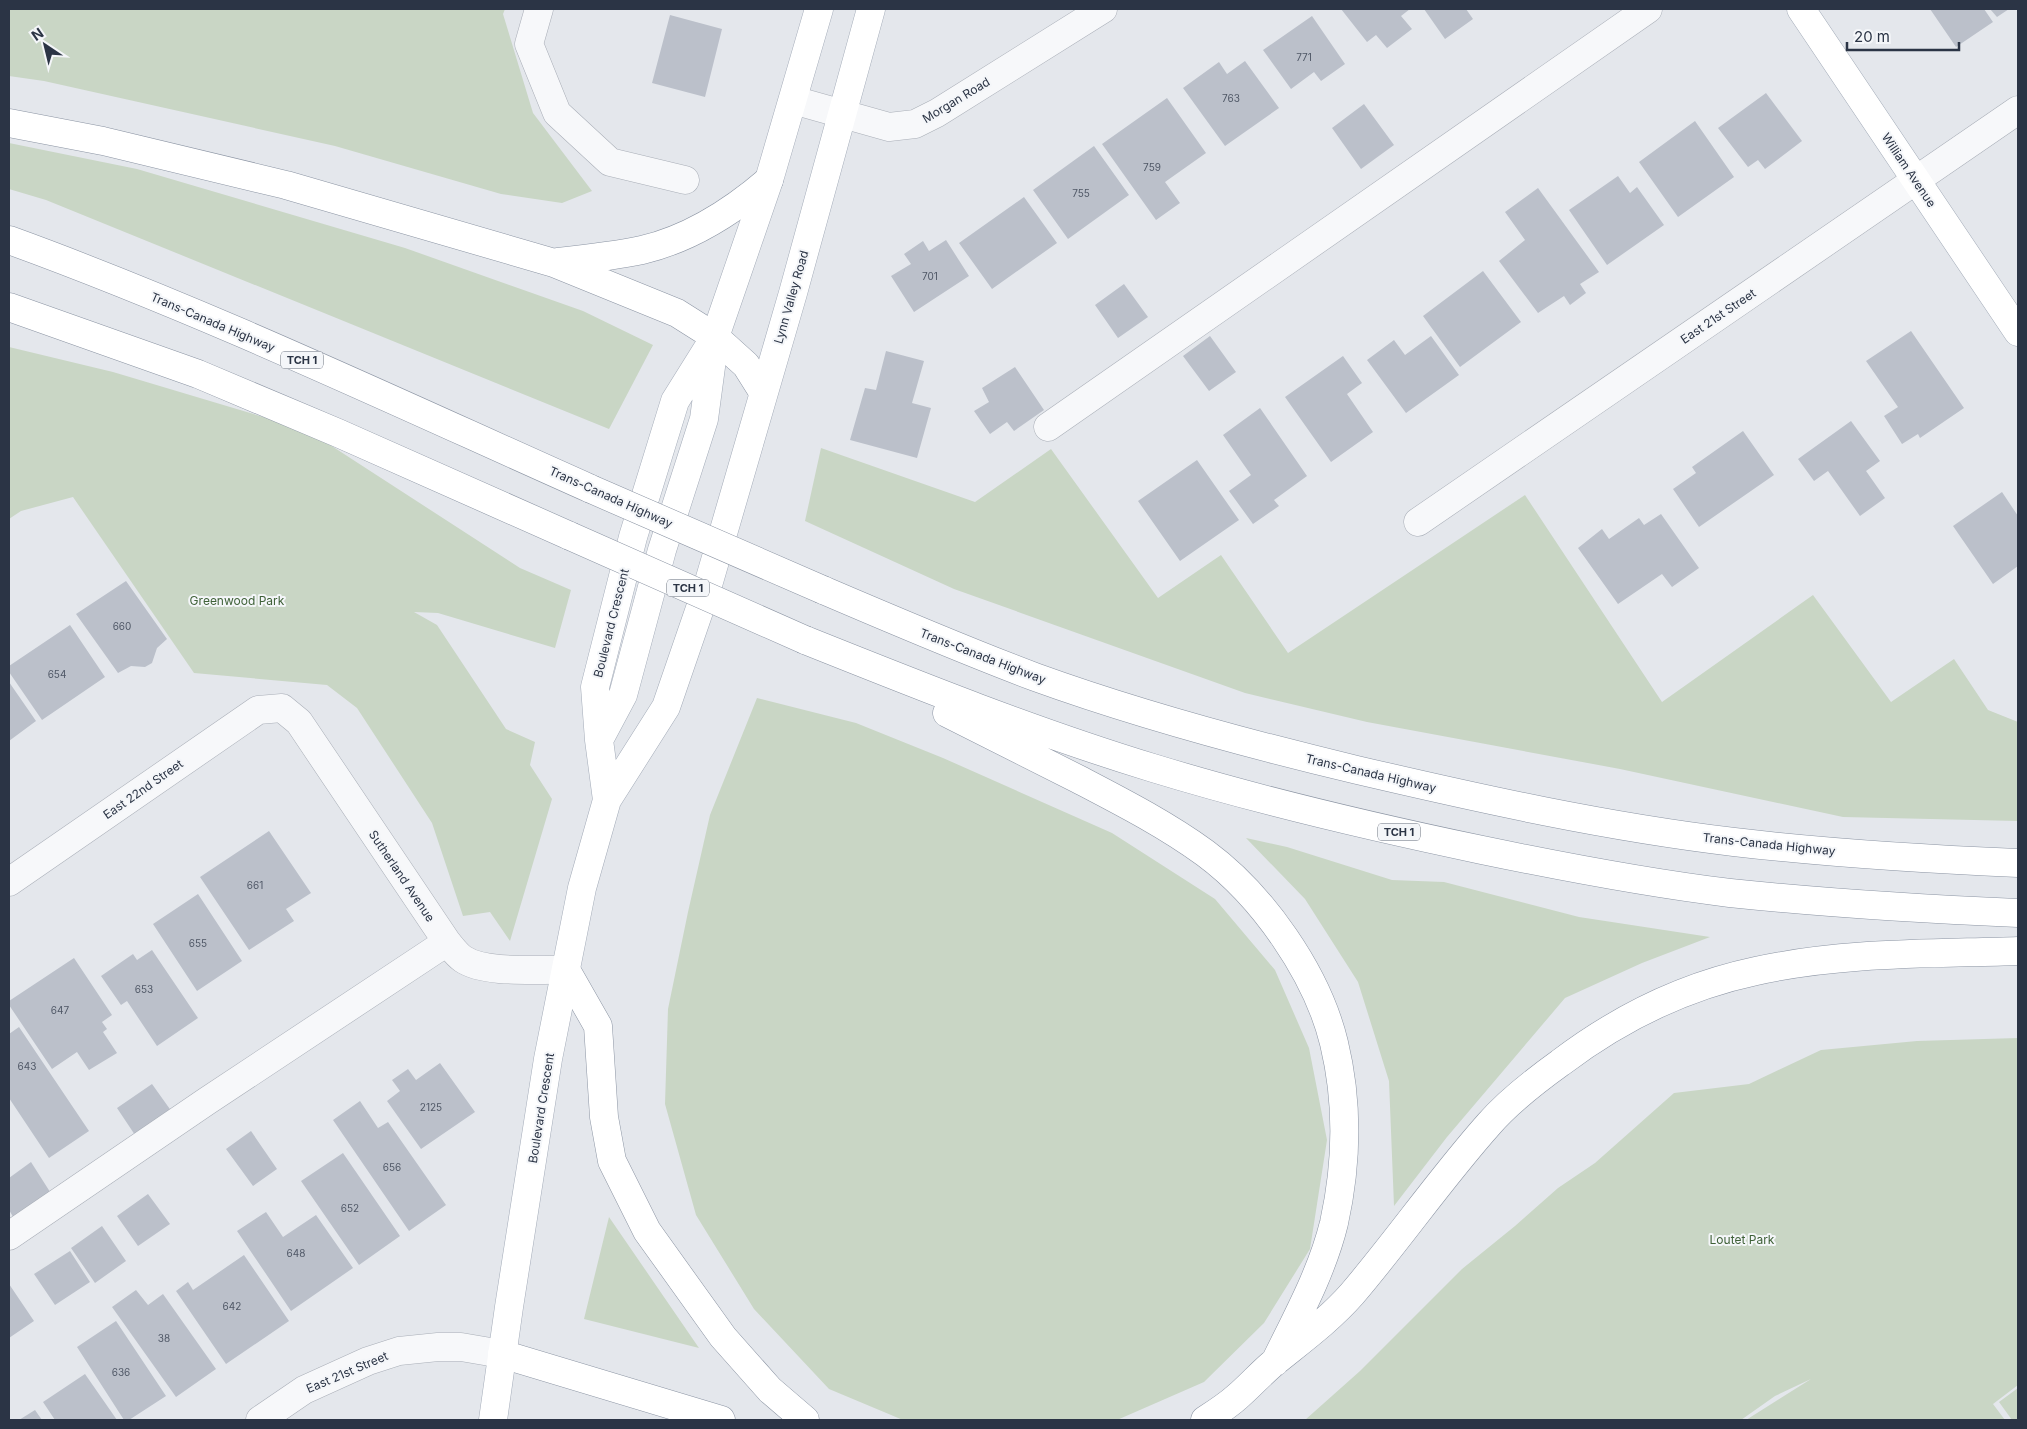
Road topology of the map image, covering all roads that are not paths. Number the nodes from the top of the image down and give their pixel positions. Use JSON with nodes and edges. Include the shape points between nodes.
{"nodes":[{"id":1,"x":539,"y":9,"type":"edge"},
{"id":2,"x":819,"y":9,"type":"edge"},
{"id":3,"x":871,"y":9,"type":"edge"},
{"id":4,"x":1103,"y":9,"type":"edge"},
{"id":5,"x":1648,"y":9,"type":"edge"},
{"id":6,"x":1801,"y":9,"type":"edge"},
{"id":7,"x":793,"y":100,"type":"junction"},
{"id":8,"x":2018,"y":110,"type":"edge"},
{"id":9,"x":842,"y":113,"type":"junction"},
{"id":10,"x":9,"y":123,"type":"edge"},
{"id":11,"x":685,"y":180,"type":"dead end"},
{"id":12,"x":769,"y":180,"type":"junction"},
{"id":13,"x":1916,"y":180,"type":"junction"},
{"id":14,"x":9,"y":240,"type":"edge"},
{"id":15,"x":554,"y":263,"type":"junction"},
{"id":16,"x":9,"y":307,"type":"edge"},
{"id":17,"x":2018,"y":332,"type":"edge"},
{"id":18,"x":715,"y":337,"type":"junction"},
{"id":19,"x":763,"y":392,"type":"junction"},
{"id":20,"x":1048,"y":427,"type":"dead end"},
{"id":21,"x":1418,"y":522,"type":"dead end"},
{"id":22,"x":708,"y":585,"type":"joint"},
{"id":23,"x":805,"y":640,"type":"junction"},
{"id":24,"x":282,"y":708,"type":"joint"},
{"id":25,"x":600,"y":740,"type":"junction"},
{"id":26,"x":607,"y":800,"type":"junction"},
{"id":27,"x":2018,"y":863,"type":"edge"},
{"id":28,"x":9,"y":882,"type":"edge"},
{"id":29,"x":2018,"y":913,"type":"edge"},
{"id":30,"x":447,"y":942,"type":"junction"},
{"id":31,"x":2018,"y":951,"type":"edge"},
{"id":32,"x":566,"y":970,"type":"junction"},
{"id":33,"x":9,"y":1236,"type":"edge"},
{"id":34,"x":502,"y":1354,"type":"junction"},
{"id":35,"x":1275,"y":1362,"type":"junction"},
{"id":36,"x":700,"y":1418,"type":"edge"},
{"id":37,"x":260,"y":1420,"type":"edge"},
{"id":38,"x":493,"y":1420,"type":"edge"},
{"id":39,"x":806,"y":1420,"type":"edge"},
{"id":40,"x":1205,"y":1420,"type":"edge"}],
"edges":[{"from":1,"to":11,"type":"street","via":[[529,44],[557,113],[610,162]]},
{"from":2,"to":7,"type":"main road"},
{"from":3,"to":9,"type":"main road","name":"Lynn Valley Road"},
{"from":4,"to":9,"type":"street","name":"Morgan Road","via":[[915,124],[889,127]]},
{"from":5,"to":20,"type":"street"},
{"from":6,"to":13,"type":"main road","name":"William Avenue"},
{"from":7,"to":9,"type":"street","name":"Morgan Road"},
{"from":7,"to":12,"type":"main road"},
{"from":8,"to":13,"type":"street","name":"East 21st Street"},
{"from":9,"to":19,"type":"main road","name":"Lynn Valley Road"},
{"from":10,"to":15,"type":"main road","via":[[103,141],[276,183]]},
{"from":12,"to":15,"type":"main road","via":[[741,202],[679,238],[606,257]]},
{"from":12,"to":18,"type":"main road"},
{"from":13,"to":17,"type":"main road","name":"William Avenue"},
{"from":13,"to":21,"type":"street","name":"East 21st Street"},
{"from":14,"to":27,"type":"main road","name":"Trans-Canada Highway","number":"TCH 1","bridge":true,"via":[[222,325],[926,634],[1037,677],[1169,720],[1309,759],[1587,820],[1733,842],[1886,857]]},
{"from":15,"to":18,"type":"main road","via":[[677,313]]},
{"from":16,"to":23,"type":"main road","number":"TCH 1","bridge":true,"via":[[198,374]]},
{"from":18,"to":19,"type":"main road","via":[[746,365]]},
{"from":18,"to":25,"type":"main road","via":[[704,419],[662,550],[623,695]]},
{"from":18,"to":25,"type":"main road","name":"Boulevard Crescent","via":[[675,401],[632,537],[595,687]]},
{"from":19,"to":22,"type":"main road","name":"Lynn Valley Road"},
{"from":22,"to":26,"type":"main road","name":"Boulevard Crescent","via":[[666,707]]},
{"from":23,"to":29,"type":"main road","number":"TCH 1","via":[[1023,725],[1154,768],[1297,808],[1434,840],[1578,870],[1727,892],[1882,907]]},
{"from":23,"to":35,"type":"main road","via":[[1163,825],[1206,854],[1242,885],[1297,956],[1334,1041],[1342,1081],[1345,1125],[1331,1232],[1320,1269]]},
{"from":24,"to":28,"type":"street","name":"East 22nd Street","via":[[258,710]]},
{"from":24,"to":30,"type":"street","name":"Sutherland Avenue","via":[[299,722]]},
{"from":25,"to":26,"type":"main road","name":"Boulevard Crescent"},
{"from":26,"to":32,"type":"main road","name":"Boulevard Crescent","via":[[582,888]]},
{"from":30,"to":32,"type":"street","name":"Sutherland Avenue","via":[[463,959],[479,966]]},
{"from":30,"to":33,"type":"street"},
{"from":31,"to":35,"type":"main road","via":[[1832,959],[1756,971],[1690,990],[1632,1016],[1581,1047],[1541,1077],[1491,1122],[1351,1296]]},
{"from":32,"to":34,"type":"main road","name":"Boulevard Crescent"},
{"from":32,"to":39,"type":"main road","via":[[598,1026],[604,1117],[612,1161],[647,1231],[723,1337],[770,1390]]},
{"from":34,"to":36,"type":"main road"},
{"from":34,"to":37,"type":"street","name":"East 21st Street","via":[[453,1347],[399,1351],[368,1361],[304,1390]]},
{"from":34,"to":38,"type":"main road","name":"Boulevard Crescent"},
{"from":35,"to":40,"type":"main road","via":[[1236,1398]]}]}
